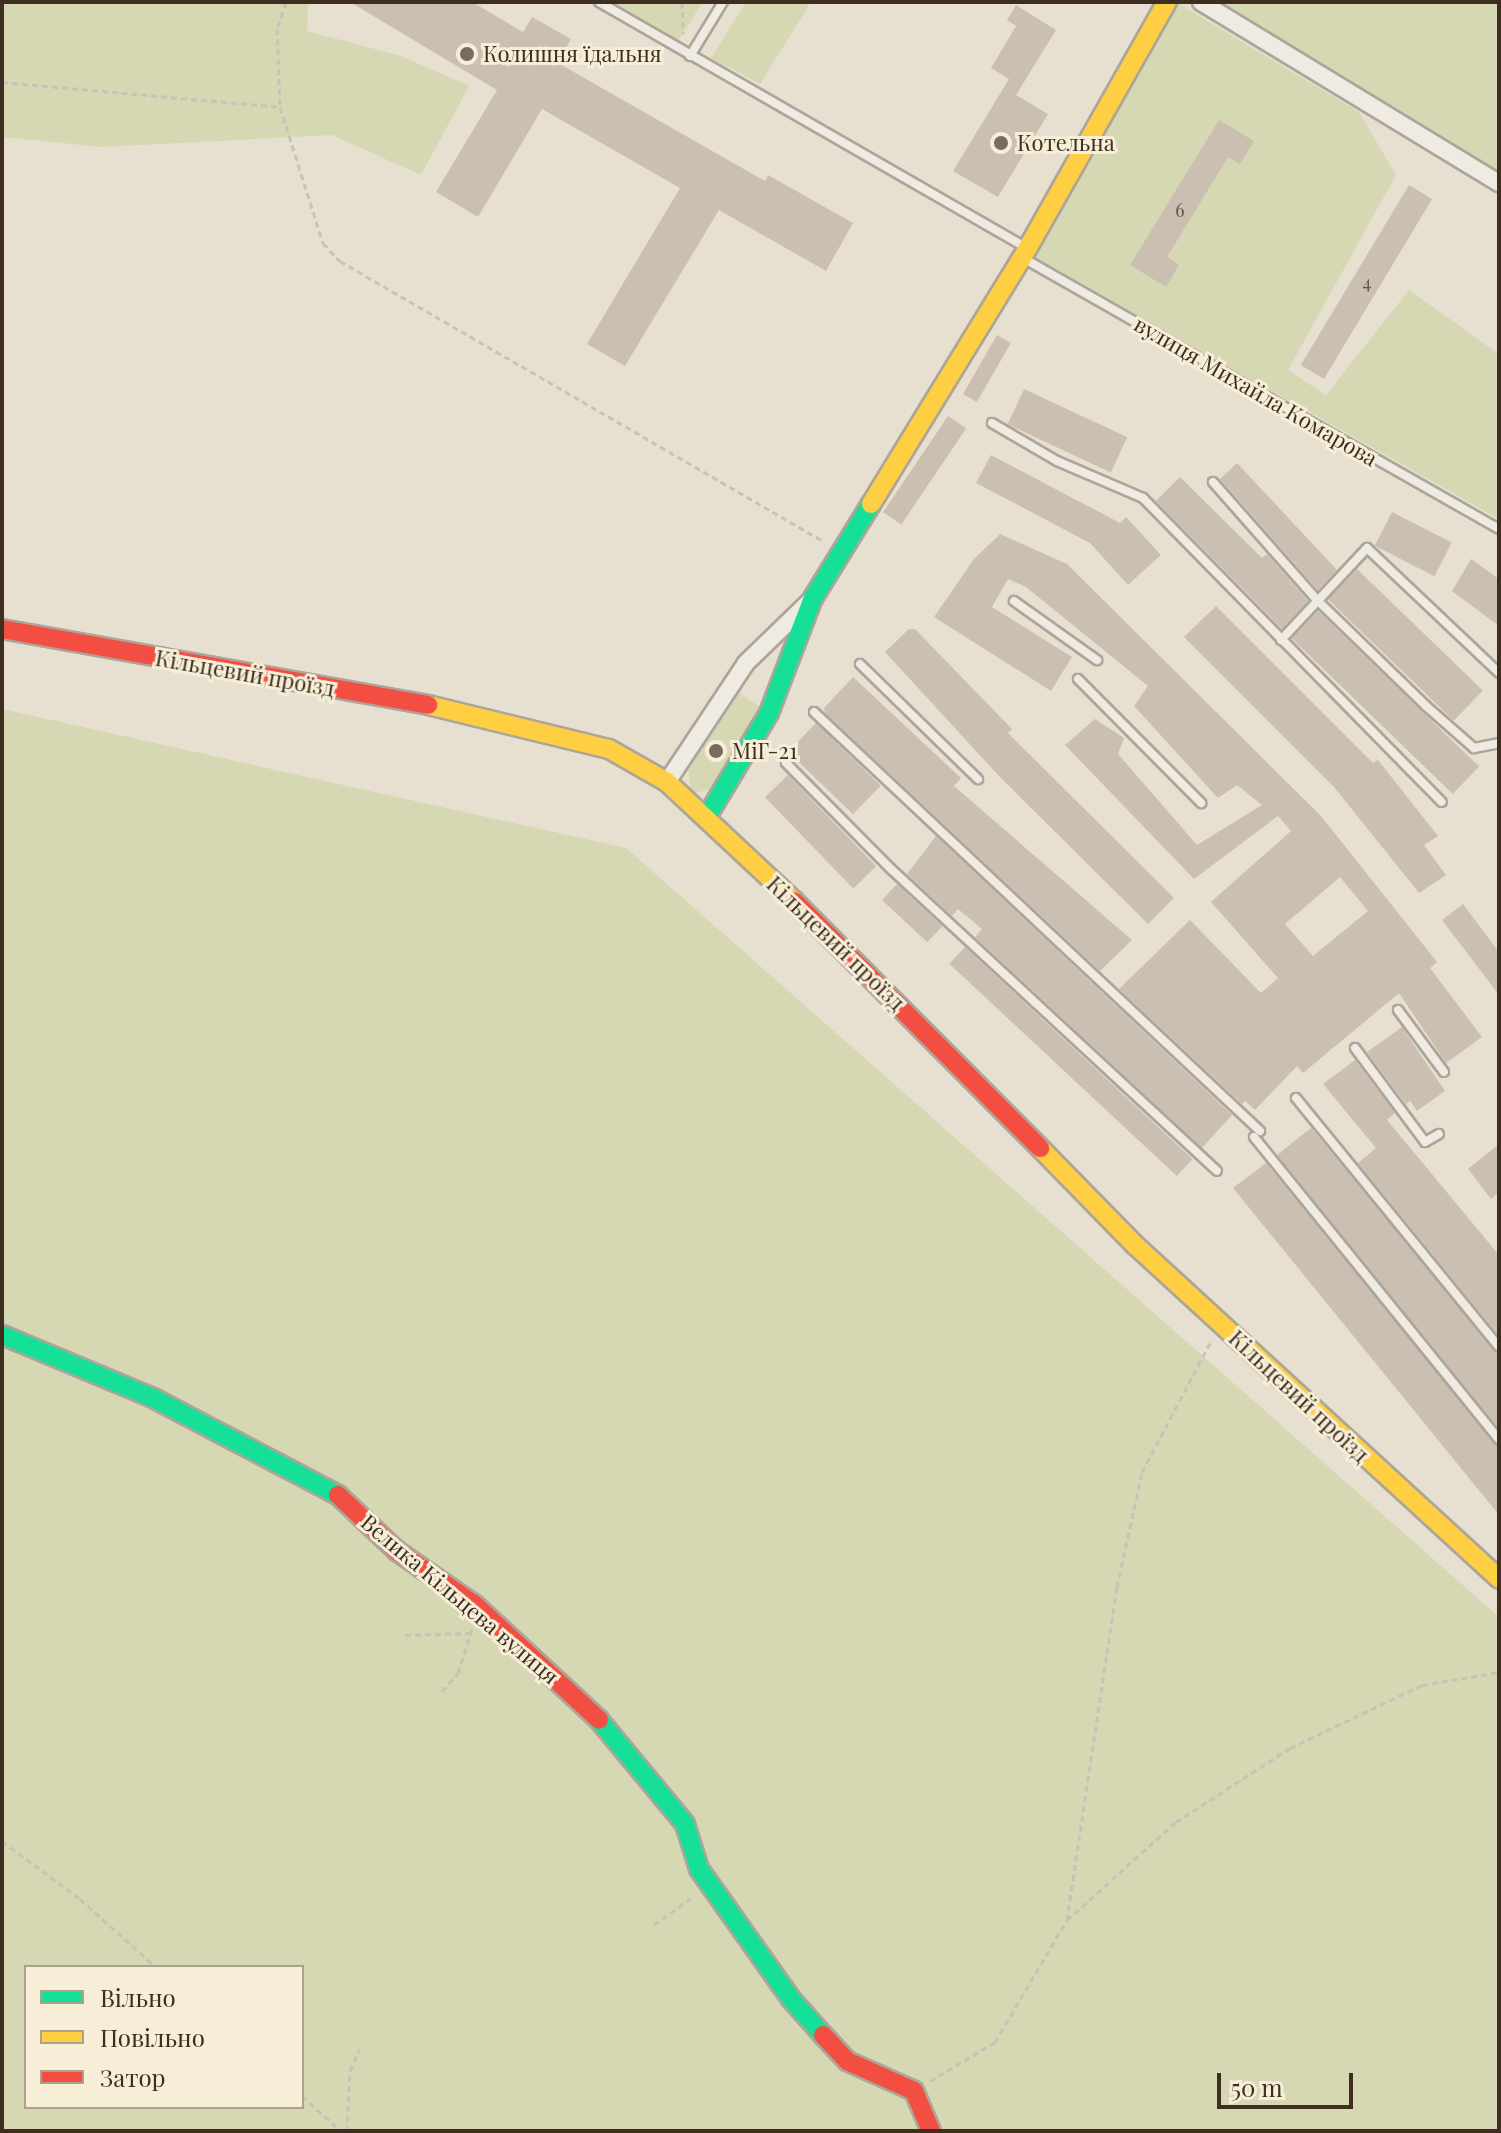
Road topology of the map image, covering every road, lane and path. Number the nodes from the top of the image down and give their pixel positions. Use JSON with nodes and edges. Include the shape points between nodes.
{"nodes":[{"id":1,"x":286,"y":2,"type":"edge"},
{"id":2,"x":599,"y":2,"type":"edge"},
{"id":3,"x":682,"y":2,"type":"edge"},
{"id":4,"x":723,"y":2,"type":"edge"},
{"id":5,"x":1167,"y":2,"type":"edge"},
{"id":6,"x":1201,"y":2,"type":"edge"},
{"id":7,"x":687,"y":54,"type":"junction"},
{"id":8,"x":2,"y":82,"type":"edge"},
{"id":9,"x":280,"y":107,"type":"junction"},
{"id":10,"x":1499,"y":183,"type":"edge"},
{"id":11,"x":1025,"y":253,"type":"junction"},
{"id":12,"x":992,"y":423,"type":"dead end"},
{"id":13,"x":1213,"y":482,"type":"dead end"},
{"id":14,"x":1499,"y":529,"type":"edge"},
{"id":15,"x":842,"y":551,"type":"junction"},
{"id":16,"x":813,"y":598,"type":"junction"},
{"id":17,"x":1317,"y":600,"type":"junction"},
{"id":18,"x":1014,"y":601,"type":"dead end"},
{"id":19,"x":2,"y":629,"type":"edge"},
{"id":20,"x":1281,"y":640,"type":"junction"},
{"id":21,"x":1097,"y":660,"type":"dead end"},
{"id":22,"x":860,"y":664,"type":"dead end"},
{"id":23,"x":1499,"y":673,"type":"edge"},
{"id":24,"x":1078,"y":679,"type":"dead end"},
{"id":25,"x":814,"y":712,"type":"dead end"},
{"id":26,"x":1499,"y":743,"type":"edge"},
{"id":27,"x":786,"y":763,"type":"dead end"},
{"id":28,"x":978,"y":779,"type":"dead end"},
{"id":29,"x":667,"y":782,"type":"junction"},
{"id":30,"x":1442,"y":802,"type":"dead end"},
{"id":31,"x":1201,"y":803,"type":"dead end"},
{"id":32,"x":706,"y":818,"type":"junction"},
{"id":33,"x":1398,"y":1010,"type":"dead end"},
{"id":34,"x":1355,"y":1048,"type":"dead end"},
{"id":35,"x":1444,"y":1072,"type":"dead end"},
{"id":36,"x":1296,"y":1098,"type":"dead end"},
{"id":37,"x":1439,"y":1134,"type":"dead end"},
{"id":38,"x":1217,"y":1171,"type":"dead end"},
{"id":39,"x":2,"y":1335,"type":"edge"},
{"id":40,"x":1212,"y":1339,"type":"dead end"},
{"id":41,"x":1499,"y":1347,"type":"edge"},
{"id":42,"x":1499,"y":1440,"type":"edge"},
{"id":43,"x":1499,"y":1579,"type":"edge"},
{"id":44,"x":484,"y":1613,"type":"junction"},
{"id":45,"x":469,"y":1633,"type":"junction"},
{"id":46,"x":405,"y":1635,"type":"dead end"},
{"id":47,"x":1499,"y":1672,"type":"edge"},
{"id":48,"x":442,"y":1691,"type":"dead end"},
{"id":49,"x":2,"y":1841,"type":"edge"},
{"id":50,"x":710,"y":1884,"type":"junction"},
{"id":51,"x":1067,"y":1920,"type":"junction"},
{"id":52,"x":654,"y":1925,"type":"dead end"},
{"id":53,"x":154,"y":1965,"type":"edge"},
{"id":54,"x":360,"y":2049,"type":"dead end"},
{"id":55,"x":914,"y":2091,"type":"junction"},
{"id":56,"x":304,"y":2098,"type":"edge"},
{"id":57,"x":341,"y":2131,"type":"edge"},
{"id":58,"x":347,"y":2131,"type":"edge"},
{"id":59,"x":931,"y":2131,"type":"edge"}],
"edges":[{"from":1,"to":9,"type":"path","via":[[277,29]]},
{"from":2,"to":7,"type":"lane","name":"вулиця Михайла Комарова"},
{"from":3,"to":7,"type":"path"},
{"from":4,"to":7,"type":"lane"},
{"from":5,"to":11,"type":"street"},
{"from":6,"to":10,"type":"street"},
{"from":7,"to":11,"type":"lane","name":"вулиця Михайла Комарова"},
{"from":8,"to":9,"type":"path"},
{"from":9,"to":15,"type":"path","via":[[323,243],[340,261]]},
{"from":11,"to":14,"type":"lane","name":"вулиця Михайла Комарова"},
{"from":11,"to":15,"type":"street"},
{"from":12,"to":20,"type":"lane","via":[[1057,461],[1143,498]]},
{"from":13,"to":17,"type":"lane"},
{"from":15,"to":16,"type":"street"},
{"from":16,"to":29,"type":"street","via":[[746,663]]},
{"from":16,"to":32,"type":"street","via":[[769,713]]},
{"from":17,"to":20,"type":"lane"},
{"from":17,"to":23,"type":"lane","via":[[1367,548]]},
{"from":17,"to":26,"type":"lane","via":[[1474,748]]},
{"from":18,"to":21,"type":"lane"},
{"from":19,"to":29,"type":"street","name":"Кільцевий проїзд","via":[[433,706],[609,749]]},
{"from":20,"to":30,"type":"lane"},
{"from":22,"to":28,"type":"lane"},
{"from":24,"to":31,"type":"lane"},
{"from":25,"to":42,"type":"lane","via":[[1257,1134]]},
{"from":27,"to":38,"type":"lane","via":[[891,869]]},
{"from":29,"to":32,"type":"street","name":"Кільцевий проїзд"},
{"from":32,"to":43,"type":"street","name":"Кільцевий проїзд","via":[[830,934],[1135,1245]]},
{"from":33,"to":35,"type":"lane"},
{"from":34,"to":37,"type":"lane","via":[[1425,1142]]},
{"from":36,"to":41,"type":"lane"},
{"from":39,"to":44,"type":"street","name":"Велика Кільцева вулиця","via":[[153,1398],[330,1488],[397,1551]]},
{"from":40,"to":51,"type":"path","via":[[1142,1472],[1117,1587]]},
{"from":44,"to":45,"type":"path"},
{"from":44,"to":50,"type":"street","name":"Велика Кільцева вулиця","via":[[588,1706],[685,1824],[699,1869]]},
{"from":45,"to":46,"type":"path"},
{"from":45,"to":48,"type":"path","via":[[458,1673]]},
{"from":47,"to":51,"type":"path","via":[[1422,1685],[1290,1748],[1176,1822]]},
{"from":49,"to":53,"type":"path","via":[[80,1899]]},
{"from":50,"to":52,"type":"path"},
{"from":50,"to":55,"type":"street","name":"Велика Кільцева вулиця","via":[[791,1999],[847,2061]]},
{"from":51,"to":55,"type":"path","via":[[995,2042]]},
{"from":54,"to":58,"type":"path","via":[[350,2071]]},
{"from":55,"to":59,"type":"street"},
{"from":56,"to":57,"type":"path"}]}
